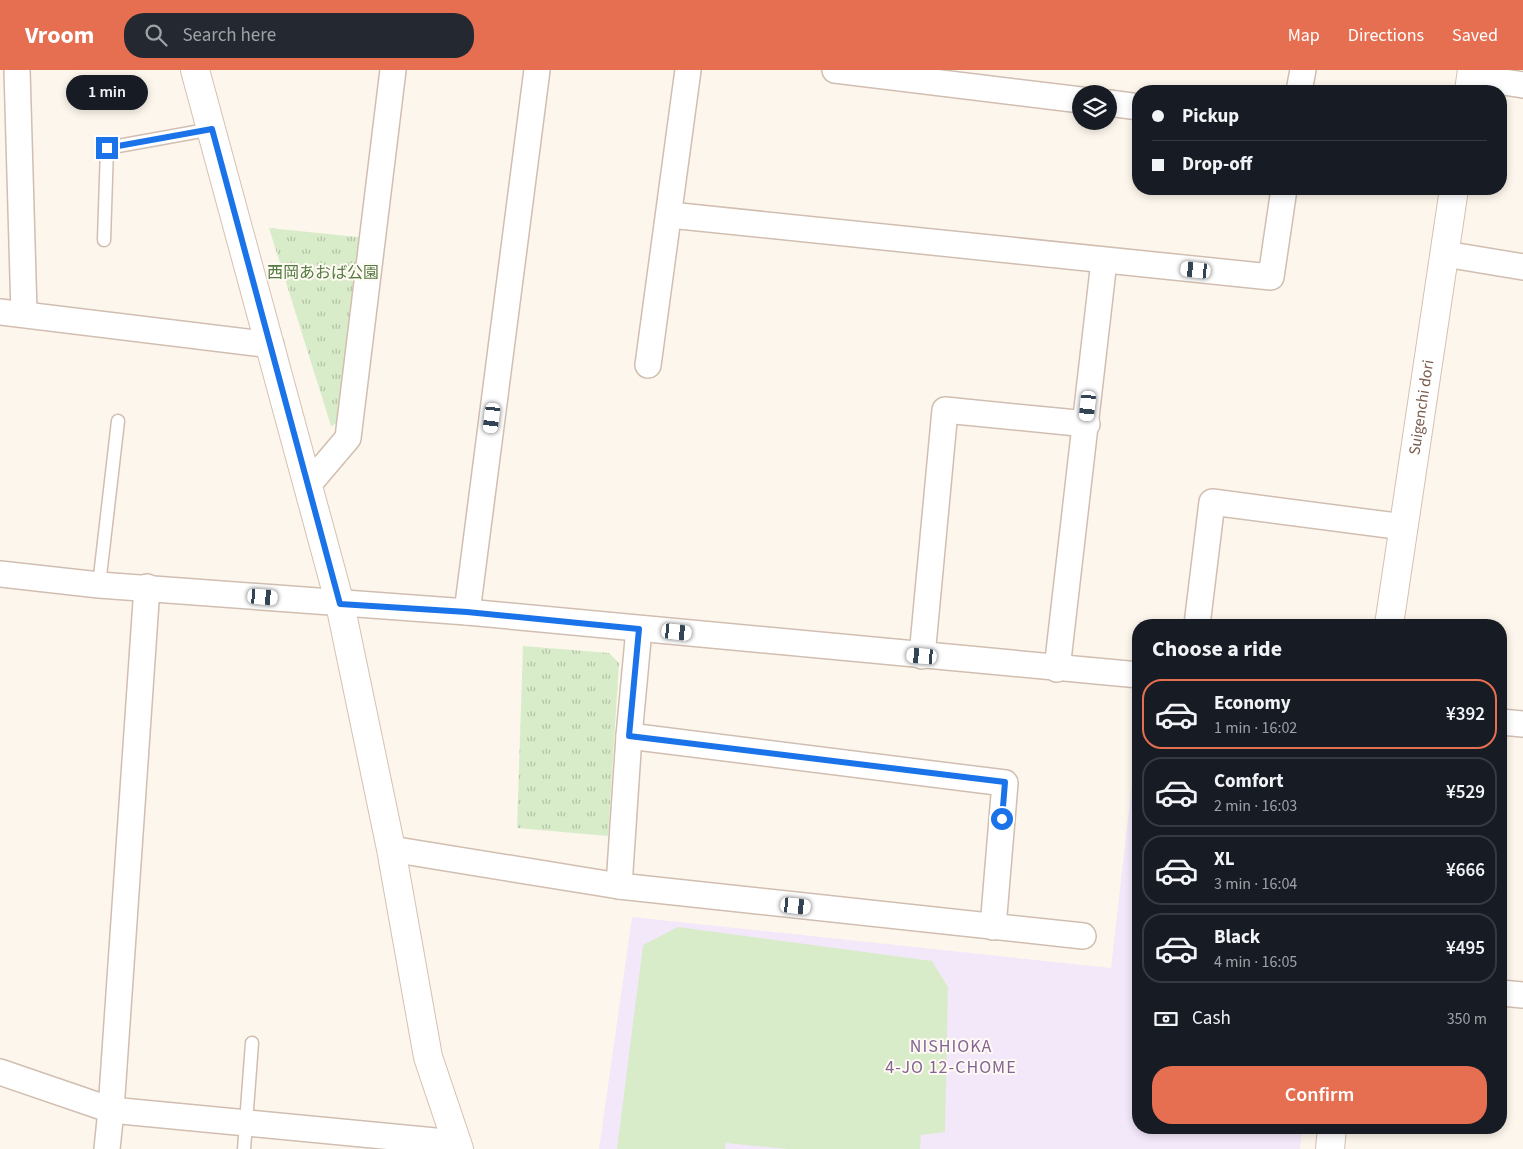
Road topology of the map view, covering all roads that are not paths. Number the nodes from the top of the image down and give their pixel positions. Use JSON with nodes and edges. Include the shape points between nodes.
{"nodes":[{"id":1,"x":18,"y":70,"type":"edge"},
{"id":2,"x":196,"y":70,"type":"edge"},
{"id":3,"x":393,"y":70,"type":"edge"},
{"id":4,"x":537,"y":70,"type":"edge"},
{"id":5,"x":688,"y":70,"type":"edge"},
{"id":6,"x":835,"y":70,"type":"edge"},
{"id":7,"x":1303,"y":70,"type":"edge"},
{"id":8,"x":1470,"y":79,"type":"edge"},
{"id":9,"x":1301,"y":85,"type":"edge"},
{"id":10,"x":1523,"y":85,"type":"edge"},
{"id":11,"x":1072,"y":99,"type":"edge"},
{"id":12,"x":1117,"y":104,"type":"edge"},
{"id":13,"x":1132,"y":106,"type":"edge"},
{"id":14,"x":212,"y":129,"type":"junction"},
{"id":15,"x":1283,"y":195,"type":"edge"},
{"id":16,"x":1453,"y":195,"type":"edge"},
{"id":17,"x":670,"y":215,"type":"junction"},
{"id":18,"x":104,"y":240,"type":"dead end"},
{"id":19,"x":1445,"y":254,"type":"junction"},
{"id":20,"x":1104,"y":260,"type":"junction"},
{"id":21,"x":1523,"y":267,"type":"edge"},
{"id":22,"x":12,"y":312,"type":"edge"},
{"id":23,"x":271,"y":345,"type":"junction"},
{"id":24,"x":648,"y":365,"type":"dead end"},
{"id":25,"x":118,"y":421,"type":"dead end"},
{"id":26,"x":1086,"y":424,"type":"junction"},
{"id":27,"x":309,"y":484,"type":"junction"},
{"id":28,"x":1404,"y":527,"type":"junction"},
{"id":29,"x":0,"y":574,"type":"edge"},
{"id":30,"x":99,"y":585,"type":"junction"},
{"id":31,"x":147,"y":587,"type":"junction"},
{"id":32,"x":340,"y":604,"type":"junction"},
{"id":33,"x":467,"y":612,"type":"junction"},
{"id":34,"x":1198,"y":619,"type":"edge"},
{"id":35,"x":1390,"y":619,"type":"edge"},
{"id":36,"x":639,"y":629,"type":"junction"},
{"id":37,"x":922,"y":656,"type":"junction"},
{"id":38,"x":1057,"y":669,"type":"junction"},
{"id":39,"x":1132,"y":674,"type":"edge"},
{"id":40,"x":1507,"y":723,"type":"edge"},
{"id":41,"x":1523,"y":724,"type":"edge"},
{"id":42,"x":629,"y":736,"type":"junction"},
{"id":43,"x":391,"y":849,"type":"junction"},
{"id":44,"x":619,"y":886,"type":"junction"},
{"id":45,"x":993,"y":927,"type":"junction"},
{"id":46,"x":1083,"y":936,"type":"dead end"},
{"id":47,"x":1507,"y":994,"type":"edge"},
{"id":48,"x":1523,"y":995,"type":"edge"},
{"id":49,"x":252,"y":1043,"type":"dead end"},
{"id":50,"x":0,"y":1072,"type":"edge"},
{"id":51,"x":111,"y":1110,"type":"junction"},
{"id":52,"x":246,"y":1123,"type":"junction"},
{"id":53,"x":1331,"y":1134,"type":"edge"},
{"id":54,"x":458,"y":1146,"type":"edge"},
{"id":55,"x":107,"y":1149,"type":"edge"},
{"id":56,"x":244,"y":1149,"type":"edge"},
{"id":57,"x":1330,"y":1149,"type":"edge"}],
"edges":[{"from":1,"to":22,"type":"street"},
{"from":2,"to":14,"type":"street"},
{"from":3,"to":27,"type":"street","via":[[348,438]]},
{"from":4,"to":33,"type":"street"},
{"from":5,"to":17,"type":"street"},
{"from":6,"to":11,"type":"street"},
{"from":7,"to":9,"type":"street"},
{"from":8,"to":10,"type":"street"},
{"from":12,"to":13,"type":"street"},
{"from":14,"to":18,"type":"lane","via":[[107,148]]},
{"from":14,"to":23,"type":"street"},
{"from":15,"to":20,"type":"street","via":[[1271,277]]},
{"from":16,"to":19,"type":"street","name":"Suigenchi dori"},
{"from":17,"to":20,"type":"street"},
{"from":17,"to":24,"type":"street"},
{"from":19,"to":21,"type":"street"},
{"from":19,"to":28,"type":"street","name":"Suigenchi dori"},
{"from":20,"to":26,"type":"street"},
{"from":22,"to":23,"type":"street"},
{"from":23,"to":27,"type":"street"},
{"from":25,"to":30,"type":"lane"},
{"from":26,"to":37,"type":"street","via":[[945,410]]},
{"from":26,"to":38,"type":"street"},
{"from":27,"to":32,"type":"street"},
{"from":28,"to":34,"type":"street","via":[[1212,502]]},
{"from":28,"to":35,"type":"street","name":"Suigenchi dori"},
{"from":29,"to":30,"type":"street"},
{"from":30,"to":31,"type":"street"},
{"from":31,"to":32,"type":"street"},
{"from":31,"to":51,"type":"street"},
{"from":32,"to":33,"type":"street"},
{"from":32,"to":43,"type":"street"},
{"from":33,"to":36,"type":"street"},
{"from":36,"to":37,"type":"street"},
{"from":36,"to":42,"type":"street"},
{"from":37,"to":38,"type":"street"},
{"from":38,"to":39,"type":"street"},
{"from":40,"to":41,"type":"street"},
{"from":42,"to":44,"type":"street"},
{"from":42,"to":45,"type":"street","via":[[1005,782]]},
{"from":43,"to":44,"type":"street"},
{"from":43,"to":54,"type":"street","via":[[428,1057]]},
{"from":44,"to":45,"type":"street"},
{"from":45,"to":46,"type":"street"},
{"from":47,"to":48,"type":"street"},
{"from":49,"to":52,"type":"lane"},
{"from":50,"to":51,"type":"street"},
{"from":51,"to":52,"type":"street"},
{"from":51,"to":55,"type":"street"},
{"from":52,"to":54,"type":"street"},
{"from":52,"to":56,"type":"lane"},
{"from":53,"to":57,"type":"street"}]}
